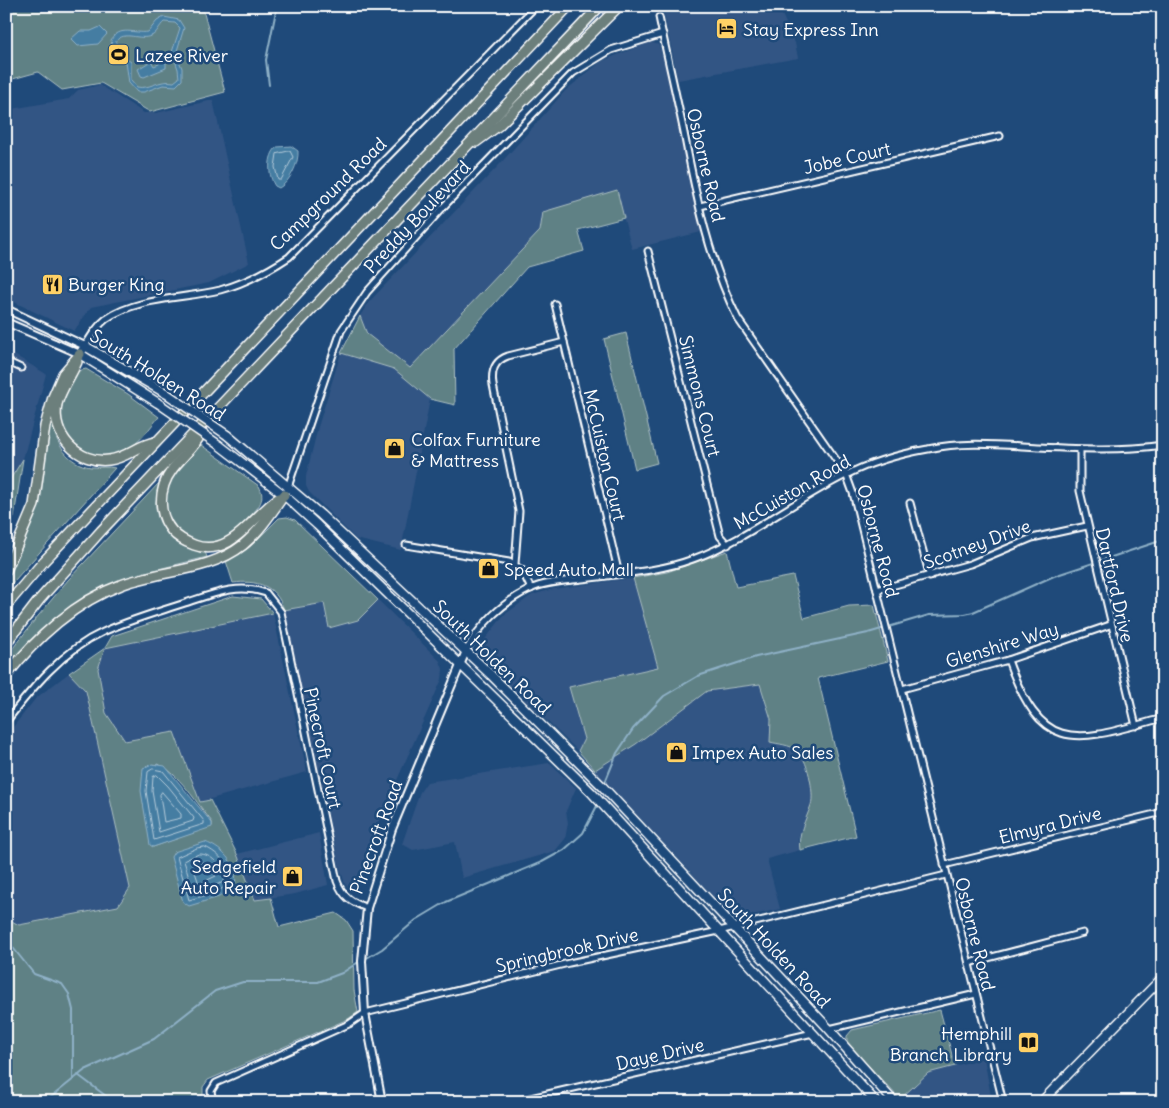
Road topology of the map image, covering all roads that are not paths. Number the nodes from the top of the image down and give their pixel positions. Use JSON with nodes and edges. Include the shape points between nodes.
{"nodes":[{"id":1,"x":536,"y":6,"type":"edge"},
{"id":2,"x":569,"y":6,"type":"edge"},
{"id":3,"x":600,"y":6,"type":"edge"},
{"id":4,"x":619,"y":6,"type":"edge"},
{"id":5,"x":660,"y":17,"type":"dead end"},
{"id":6,"x":663,"y":34,"type":"junction"},
{"id":7,"x":1000,"y":136,"type":"dead end"},
{"id":8,"x":454,"y":159,"type":"junction"},
{"id":9,"x":700,"y":206,"type":"junction"},
{"id":10,"x":648,"y":251,"type":"dead end"},
{"id":11,"x":555,"y":304,"type":"dead end"},
{"id":12,"x":6,"y":309,"type":"edge"},
{"id":13,"x":6,"y":322,"type":"edge"},
{"id":14,"x":564,"y":342,"type":"junction"},
{"id":15,"x":83,"y":350,"type":"junction"},
{"id":16,"x":6,"y":361,"type":"edge"},
{"id":17,"x":21,"y":368,"type":"dead end"},
{"id":18,"x":207,"y":421,"type":"junction"},
{"id":19,"x":155,"y":442,"type":"junction"},
{"id":20,"x":1163,"y":445,"type":"edge"},
{"id":21,"x":1080,"y":449,"type":"junction"},
{"id":22,"x":846,"y":474,"type":"junction"},
{"id":23,"x":290,"y":487,"type":"junction"},
{"id":24,"x":284,"y":495,"type":"junction"},
{"id":25,"x":910,"y":503,"type":"dead end"},
{"id":26,"x":1087,"y":526,"type":"junction"},
{"id":27,"x":406,"y":545,"type":"dead end"},
{"id":28,"x":728,"y":545,"type":"junction"},
{"id":29,"x":515,"y":564,"type":"junction"},
{"id":30,"x":6,"y":571,"type":"edge"},
{"id":31,"x":617,"y":574,"type":"junction"},
{"id":32,"x":930,"y":577,"type":"junction"},
{"id":33,"x":531,"y":589,"type":"junction"},
{"id":34,"x":877,"y":590,"type":"junction"},
{"id":35,"x":6,"y":606,"type":"edge"},
{"id":36,"x":1110,"y":625,"type":"junction"},
{"id":37,"x":6,"y":642,"type":"edge"},
{"id":38,"x":466,"y":652,"type":"junction"},
{"id":39,"x":1008,"y":660,"type":"junction"},
{"id":40,"x":460,"y":664,"type":"junction"},
{"id":41,"x":6,"y":676,"type":"edge"},
{"id":42,"x":902,"y":689,"type":"junction"},
{"id":43,"x":1163,"y":718,"type":"edge"},
{"id":44,"x":6,"y":722,"type":"edge"},
{"id":45,"x":1136,"y":726,"type":"junction"},
{"id":46,"x":1163,"y":812,"type":"edge"},
{"id":47,"x":944,"y":865,"type":"junction"},
{"id":48,"x":946,"y":875,"type":"junction"},
{"id":49,"x":367,"y":908,"type":"junction"},
{"id":50,"x":732,"y":927,"type":"junction"},
{"id":51,"x":719,"y":931,"type":"junction"},
{"id":52,"x":1084,"y":933,"type":"dead end"},
{"id":53,"x":969,"y":963,"type":"junction"},
{"id":54,"x":1163,"y":976,"type":"edge"},
{"id":55,"x":976,"y":994,"type":"junction"},
{"id":56,"x":365,"y":1013,"type":"junction"},
{"id":57,"x":829,"y":1029,"type":"junction"},
{"id":58,"x":813,"y":1033,"type":"junction"},
{"id":59,"x":213,"y":1102,"type":"edge"},
{"id":60,"x":382,"y":1102,"type":"edge"},
{"id":61,"x":513,"y":1102,"type":"edge"},
{"id":62,"x":876,"y":1102,"type":"edge"},
{"id":63,"x":894,"y":1102,"type":"edge"},
{"id":64,"x":1003,"y":1102,"type":"edge"},
{"id":65,"x":1042,"y":1102,"type":"edge"}],
"edges":[{"from":1,"to":15,"type":"street","name":"Campground Road","via":[[289,257],[267,271],[220,290],[127,308],[106,319]]},
{"from":2,"to":19,"type":"highway"},
{"from":3,"to":8,"type":"highway"},
{"from":4,"to":8,"type":"highway","via":[[498,126]]},
{"from":5,"to":6,"type":"street","name":"Osborne Road"},
{"from":6,"to":9,"type":"street","name":"Osborne Road"},
{"from":6,"to":23,"type":"street","name":"Preddy Boulevard","via":[[611,50],[574,73],[446,204],[366,292],[341,332]]},
{"from":7,"to":9,"type":"street","name":"Jobe Court"},
{"from":8,"to":18,"type":"highway"},
{"from":9,"to":22,"type":"street","name":"Osborne Road","via":[[715,264],[738,319]]},
{"from":10,"to":28,"type":"street","name":"Simmons Court","via":[[720,536]]},
{"from":11,"to":14,"type":"street","name":"McCuiston Court"},
{"from":12,"to":15,"type":"street","name":"South Holden Road"},
{"from":13,"to":15,"type":"street","name":"South Holden Road"},
{"from":14,"to":29,"type":"street","via":[[508,356],[499,360],[493,369],[519,511]]},
{"from":14,"to":31,"type":"street","name":"McCuiston Court"},
{"from":15,"to":19,"type":"highway","via":[[57,407],[58,425],[66,442],[90,460],[102,461],[118,458],[142,444]]},
{"from":15,"to":23,"type":"main road","name":"South Holden Road","bridge":true,"via":[[167,394],[226,435]]},
{"from":15,"to":24,"type":"main road","name":"South Holden Road","bridge":true,"via":[[219,445]]},
{"from":15,"to":30,"type":"highway","via":[[63,374],[53,397],[45,426],[34,505]]},
{"from":16,"to":17,"type":"street"},
{"from":18,"to":24,"type":"highway","via":[[200,436],[172,468],[163,489],[163,516],[178,537],[198,546],[221,546]]},
{"from":18,"to":37,"type":"highway","via":[[101,531]]},
{"from":19,"to":35,"type":"highway"},
{"from":20,"to":21,"type":"street","name":"McCuiston Road","via":[[1134,449]]},
{"from":21,"to":22,"type":"street","name":"McCuiston Road","via":[[953,445],[884,460]]},
{"from":21,"to":26,"type":"street","name":"Dartford Drive","via":[[1080,491]]},
{"from":22,"to":28,"type":"street","name":"McCuiston Road"},
{"from":22,"to":34,"type":"street","name":"Osborne Road"},
{"from":23,"to":24,"type":"street","name":"Preddy Boulevard"},
{"from":23,"to":38,"type":"main road","name":"South Holden Road"},
{"from":24,"to":40,"type":"main road","name":"South Holden Road"},
{"from":24,"to":41,"type":"highway","via":[[263,523],[233,552],[204,564],[144,577],[102,593],[64,619],[22,656]]},
{"from":25,"to":32,"type":"street"},
{"from":26,"to":32,"type":"street","name":"Scotney Drive","via":[[1032,538]]},
{"from":26,"to":36,"type":"street","name":"Dartford Drive"},
{"from":27,"to":29,"type":"street"},
{"from":28,"to":31,"type":"street","name":"McCuiston Road","via":[[679,564]]},
{"from":29,"to":33,"type":"street","via":[[522,570]]},
{"from":31,"to":33,"type":"street","name":"McCuiston Road","via":[[556,582]]},
{"from":32,"to":34,"type":"street","name":"Scotney Drive"},
{"from":33,"to":38,"type":"street","name":"McCuiston Road","via":[[496,612],[472,639]]},
{"from":34,"to":42,"type":"street","name":"Osborne Road"},
{"from":36,"to":39,"type":"street","name":"Glenshire Way"},
{"from":36,"to":45,"type":"street","name":"Dartford Drive"},
{"from":38,"to":40,"type":"street","name":"Pinecroft Road"},
{"from":38,"to":50,"type":"main road","name":"South Holden Road","via":[[605,789]]},
{"from":39,"to":42,"type":"street","name":"Glenshire Way"},
{"from":39,"to":45,"type":"street","via":[[1029,708],[1051,729],[1074,736],[1088,736]]},
{"from":40,"to":49,"type":"street","name":"Pinecroft Road","via":[[392,829]]},
{"from":40,"to":51,"type":"main road","name":"South Holden Road","via":[[592,792]]},
{"from":42,"to":47,"type":"street","name":"Osborne Road"},
{"from":43,"to":45,"type":"street"},
{"from":44,"to":49,"type":"street","name":"Pinecroft Court","via":[[26,696],[64,658],[101,633],[223,591],[242,588],[266,593],[281,612],[337,881],[349,901]]},
{"from":46,"to":47,"type":"street","name":"Elmyra Drive"},
{"from":47,"to":48,"type":"street","name":"Osborne Road"},
{"from":48,"to":50,"type":"street","name":"Springbrook Drive"},
{"from":48,"to":53,"type":"street","name":"Osborne Road"},
{"from":49,"to":56,"type":"street","name":"Pinecroft Road","via":[[362,961]]},
{"from":50,"to":51,"type":"street","name":"Springbrook Drive"},
{"from":50,"to":57,"type":"main road","name":"South Holden Road"},
{"from":51,"to":56,"type":"street","name":"Springbrook Drive","via":[[569,963]]},
{"from":51,"to":58,"type":"main road","name":"South Holden Road"},
{"from":52,"to":53,"type":"street"},
{"from":53,"to":55,"type":"street","name":"Osborne Road"},
{"from":54,"to":65,"type":"main road"},
{"from":55,"to":57,"type":"street"},
{"from":55,"to":64,"type":"street","name":"Osborne Road"},
{"from":56,"to":59,"type":"street","name":"Springbrook Drive","via":[[349,1024],[216,1083],[211,1091]]},
{"from":56,"to":60,"type":"street","name":"Pinecroft Road"},
{"from":57,"to":63,"type":"main road","name":"South Holden Road"},
{"from":58,"to":61,"type":"street","name":"Daye Drive"},
{"from":58,"to":62,"type":"main road","name":"South Holden Road"}]}
